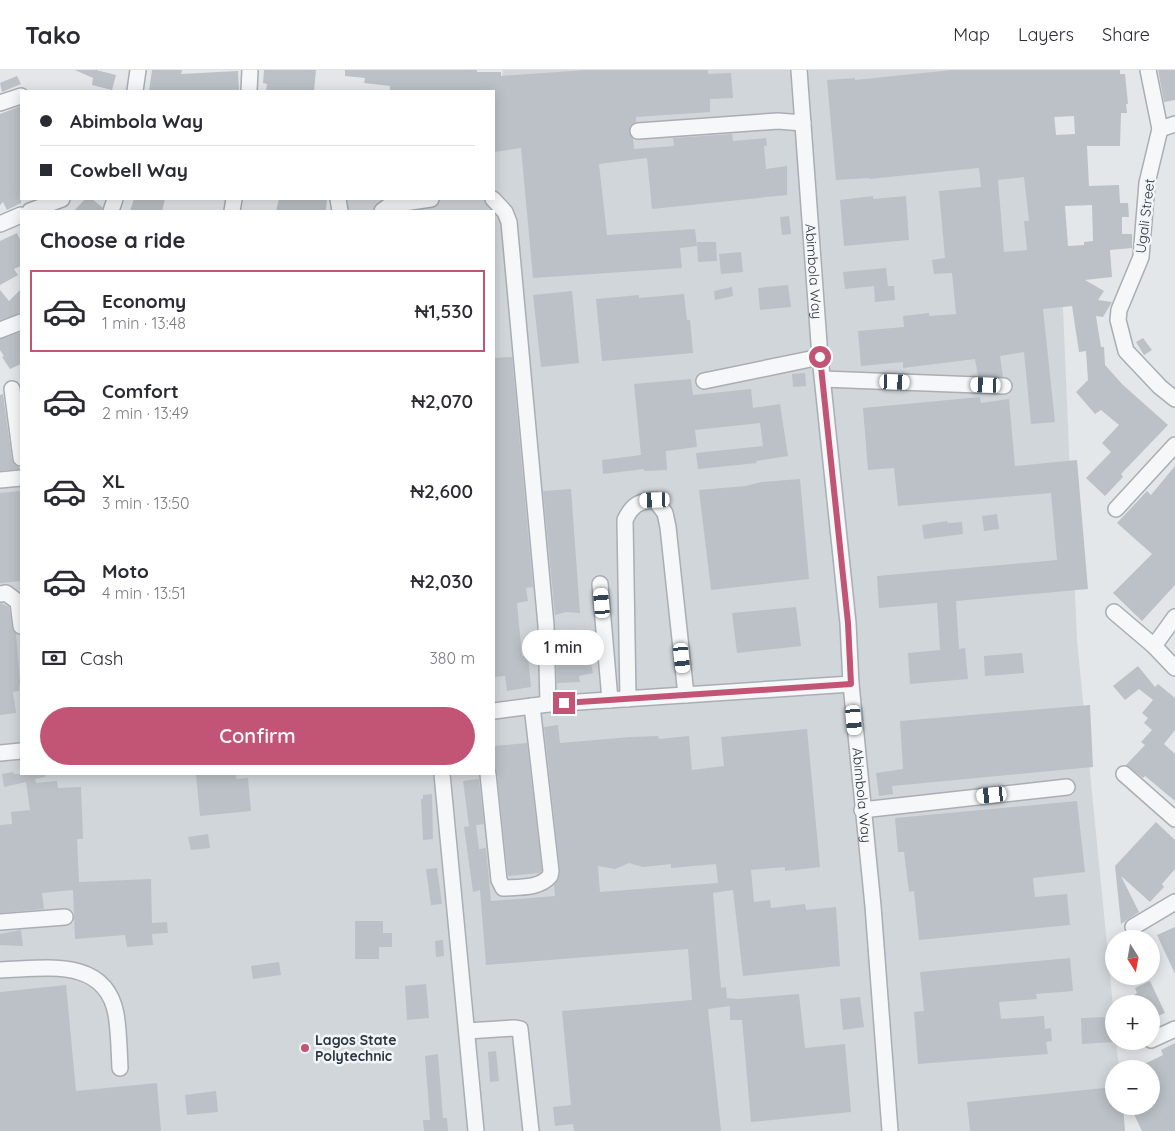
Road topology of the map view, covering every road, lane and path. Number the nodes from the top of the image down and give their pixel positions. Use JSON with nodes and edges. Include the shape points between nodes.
{"nodes":[{"id":1,"x":138,"y":70,"type":"edge"},
{"id":2,"x":250,"y":70,"type":"edge"},
{"id":3,"x":799,"y":70,"type":"edge"},
{"id":4,"x":1148,"y":70,"type":"edge"},
{"id":5,"x":135,"y":90,"type":"edge"},
{"id":6,"x":248,"y":90,"type":"edge"},
{"id":7,"x":20,"y":96,"type":"edge"},
{"id":8,"x":0,"y":103,"type":"edge"},
{"id":9,"x":803,"y":123,"type":"junction"},
{"id":10,"x":1175,"y":124,"type":"edge"},
{"id":11,"x":1160,"y":129,"type":"junction"},
{"id":12,"x":638,"y":131,"type":"dead end"},
{"id":13,"x":59,"y":200,"type":"edge"},
{"id":14,"x":494,"y":200,"type":"edge"},
{"id":15,"x":424,"y":204,"type":"edge"},
{"id":16,"x":33,"y":210,"type":"edge"},
{"id":17,"x":384,"y":210,"type":"edge"},
{"id":18,"x":20,"y":215,"type":"edge"},
{"id":19,"x":0,"y":224,"type":"edge"},
{"id":20,"x":20,"y":322,"type":"edge"},
{"id":21,"x":0,"y":330,"type":"edge"},
{"id":22,"x":820,"y":357,"type":"junction"},
{"id":23,"x":823,"y":379,"type":"junction"},
{"id":24,"x":704,"y":381,"type":"dead end"},
{"id":25,"x":1004,"y":386,"type":"dead end"},
{"id":26,"x":11,"y":388,"type":"edge"},
{"id":27,"x":1175,"y":399,"type":"edge"},
{"id":28,"x":1175,"y":444,"type":"edge"},
{"id":29,"x":20,"y":451,"type":"edge"},
{"id":30,"x":20,"y":478,"type":"edge"},
{"id":31,"x":0,"y":480,"type":"edge"},
{"id":32,"x":1116,"y":509,"type":"dead end"},
{"id":33,"x":600,"y":584,"type":"dead end"},
{"id":34,"x":0,"y":594,"type":"edge"},
{"id":35,"x":1114,"y":612,"type":"dead end"},
{"id":36,"x":1175,"y":617,"type":"edge"},
{"id":37,"x":20,"y":618,"type":"edge"},
{"id":38,"x":1154,"y":646,"type":"junction"},
{"id":39,"x":1175,"y":668,"type":"edge"},
{"id":40,"x":851,"y":684,"type":"junction"},
{"id":41,"x":686,"y":695,"type":"junction"},
{"id":42,"x":628,"y":699,"type":"junction"},
{"id":43,"x":610,"y":700,"type":"junction"},
{"id":44,"x":548,"y":704,"type":"junction"},
{"id":45,"x":532,"y":706,"type":"junction"},
{"id":46,"x":495,"y":711,"type":"edge"},
{"id":47,"x":20,"y":751,"type":"edge"},
{"id":48,"x":0,"y":753,"type":"edge"},
{"id":49,"x":1124,"y":774,"type":"dead end"},
{"id":50,"x":442,"y":775,"type":"edge"},
{"id":51,"x":488,"y":775,"type":"edge"},
{"id":52,"x":1067,"y":787,"type":"dead end"},
{"id":53,"x":862,"y":810,"type":"junction"},
{"id":54,"x":1175,"y":819,"type":"edge"},
{"id":55,"x":1175,"y":902,"type":"edge"},
{"id":56,"x":65,"y":917,"type":"dead end"},
{"id":57,"x":0,"y":922,"type":"edge"},
{"id":58,"x":1133,"y":927,"type":"dead end"},
{"id":59,"x":0,"y":970,"type":"edge"},
{"id":60,"x":1175,"y":1029,"type":"edge"},
{"id":61,"x":467,"y":1031,"type":"junction"},
{"id":62,"x":1160,"y":1036,"type":"edge"},
{"id":63,"x":120,"y":1068,"type":"dead end"},
{"id":64,"x":476,"y":1131,"type":"edge"},
{"id":65,"x":531,"y":1131,"type":"edge"},
{"id":66,"x":890,"y":1131,"type":"edge"}],
"edges":[{"from":1,"to":5,"type":"street"},
{"from":2,"to":6,"type":"street"},
{"from":3,"to":9,"type":"street","name":"Abimbola Way"},
{"from":4,"to":11,"type":"street"},
{"from":7,"to":8,"type":"street"},
{"from":9,"to":12,"type":"street","via":[[778,120]]},
{"from":9,"to":22,"type":"street","name":"Abimbola Way"},
{"from":10,"to":11,"type":"street"},
{"from":11,"to":27,"type":"street","name":"Ugali Street","via":[[1147,183],[1141,257],[1118,320],[1126,351]]},
{"from":13,"to":16,"type":"street"},
{"from":14,"to":44,"type":"street","via":[[509,222],[546,625]]},
{"from":15,"to":17,"type":"street","via":[[390,206]]},
{"from":18,"to":19,"type":"street"},
{"from":20,"to":21,"type":"street"},
{"from":22,"to":23,"type":"street","name":"Abimbola Way"},
{"from":22,"to":24,"type":"street"},
{"from":23,"to":25,"type":"street"},
{"from":23,"to":40,"type":"street","name":"Abimbola Way","via":[[848,623]]},
{"from":26,"to":29,"type":"street"},
{"from":28,"to":32,"type":"street"},
{"from":30,"to":31,"type":"street"},
{"from":33,"to":43,"type":"street"},
{"from":34,"to":37,"type":"street","via":[[6,593],[18,602]]},
{"from":35,"to":38,"type":"street"},
{"from":36,"to":38,"type":"street"},
{"from":38,"to":39,"type":"street"},
{"from":40,"to":41,"type":"street"},
{"from":40,"to":53,"type":"street","name":"Abimbola Way"},
{"from":41,"to":42,"type":"street"},
{"from":41,"to":42,"type":"street","via":[[668,527],[665,514],[655,500],[643,501],[630,510],[625,520]]},
{"from":42,"to":43,"type":"street"},
{"from":43,"to":44,"type":"street"},
{"from":44,"to":45,"type":"street"},
{"from":45,"to":46,"type":"street"},
{"from":45,"to":51,"type":"street","via":[[551,871],[544,883],[503,888],[499,880]]},
{"from":47,"to":48,"type":"street"},
{"from":49,"to":54,"type":"street"},
{"from":50,"to":61,"type":"street"},
{"from":52,"to":53,"type":"street"},
{"from":53,"to":66,"type":"street","name":"Abimbola Way","via":[[873,906]]},
{"from":55,"to":58,"type":"street"},
{"from":56,"to":57,"type":"street"},
{"from":59,"to":63,"type":"street","via":[[62,968],[84,972],[103,983],[116,1012]]},
{"from":60,"to":62,"type":"street"},
{"from":61,"to":64,"type":"street"},
{"from":61,"to":65,"type":"street","via":[[520,1030]]}]}
